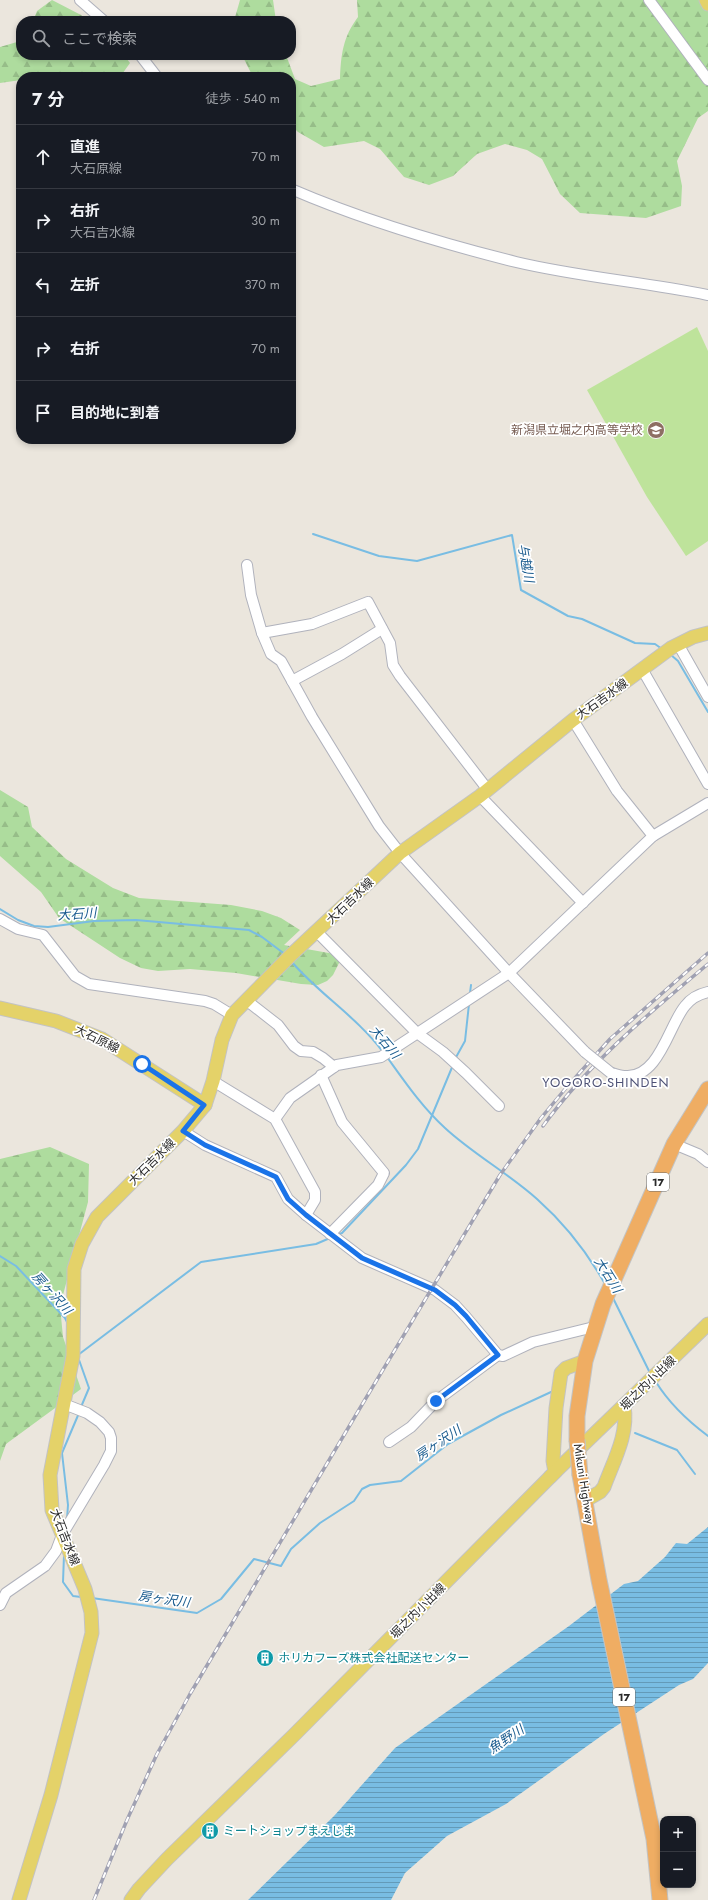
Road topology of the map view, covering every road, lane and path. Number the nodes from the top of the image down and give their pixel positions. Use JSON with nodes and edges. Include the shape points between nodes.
{"nodes":[{"id":1,"x":80,"y":0,"type":"edge"},
{"id":2,"x":649,"y":0,"type":"edge"},
{"id":3,"x":706,"y":0,"type":"edge"},
{"id":4,"x":708,"y":4,"type":"edge"},
{"id":5,"x":98,"y":16,"type":"edge"},
{"id":6,"x":144,"y":60,"type":"edge"},
{"id":7,"x":153,"y":72,"type":"edge"},
{"id":8,"x":708,"y":80,"type":"edge"},
{"id":9,"x":296,"y":191,"type":"edge"},
{"id":10,"x":708,"y":295,"type":"edge"},
{"id":11,"x":247,"y":565,"type":"dead end"},
{"id":12,"x":382,"y":629,"type":"junction"},
{"id":13,"x":262,"y":633,"type":"junction"},
{"id":14,"x":708,"y":634,"type":"edge"},
{"id":15,"x":678,"y":644,"type":"junction"},
{"id":16,"x":642,"y":669,"type":"junction"},
{"id":17,"x":292,"y":681,"type":"junction"},
{"id":18,"x":708,"y":697,"type":"edge"},
{"id":19,"x":573,"y":720,"type":"junction"},
{"id":20,"x":708,"y":784,"type":"edge"},
{"id":21,"x":484,"y":793,"type":"junction"},
{"id":22,"x":708,"y":803,"type":"edge"},
{"id":23,"x":653,"y":836,"type":"junction"},
{"id":24,"x":400,"y":853,"type":"junction"},
{"id":25,"x":584,"y":903,"type":"junction"},
{"id":26,"x":0,"y":919,"type":"edge"},
{"id":27,"x":317,"y":932,"type":"junction"},
{"id":28,"x":509,"y":973,"type":"junction"},
{"id":29,"x":708,"y":992,"type":"edge"},
{"id":30,"x":246,"y":1000,"type":"junction"},
{"id":31,"x":0,"y":1008,"type":"edge"},
{"id":32,"x":232,"y":1015,"type":"junction"},
{"id":33,"x":417,"y":1034,"type":"junction"},
{"id":34,"x":334,"y":1067,"type":"junction"},
{"id":35,"x":321,"y":1075,"type":"junction"},
{"id":36,"x":212,"y":1081,"type":"junction"},
{"id":37,"x":708,"y":1089,"type":"edge"},
{"id":38,"x":204,"y":1105,"type":"junction"},
{"id":39,"x":499,"y":1106,"type":"dead end"},
{"id":40,"x":275,"y":1119,"type":"junction"},
{"id":41,"x":183,"y":1131,"type":"junction"},
{"id":42,"x":674,"y":1144,"type":"junction"},
{"id":43,"x":708,"y":1162,"type":"edge"},
{"id":44,"x":306,"y":1215,"type":"junction"},
{"id":45,"x":330,"y":1234,"type":"junction"},
{"id":46,"x":708,"y":1324,"type":"edge"},
{"id":47,"x":594,"y":1327,"type":"junction"},
{"id":48,"x":498,"y":1355,"type":"junction"},
{"id":49,"x":585,"y":1361,"type":"junction"},
{"id":50,"x":64,"y":1404,"type":"junction"},
{"id":51,"x":624,"y":1406,"type":"junction"},
{"id":52,"x":389,"y":1442,"type":"dead end"},
{"id":53,"x":555,"y":1472,"type":"junction"},
{"id":54,"x":586,"y":1500,"type":"junction"},
{"id":55,"x":62,"y":1535,"type":"junction"},
{"id":56,"x":0,"y":1605,"type":"edge"},
{"id":57,"x":19,"y":1900,"type":"edge"},
{"id":58,"x":131,"y":1900,"type":"edge"},
{"id":59,"x":660,"y":1900,"type":"edge"}],
"edges":[{"from":1,"to":5,"type":"street"},
{"from":2,"to":8,"type":"street"},
{"from":3,"to":4,"type":"main road"},
{"from":6,"to":7,"type":"street"},
{"from":9,"to":10,"type":"street","via":[[447,244],[514,261]]},
{"from":11,"to":13,"type":"street","via":[[250,595]]},
{"from":12,"to":13,"type":"street","via":[[368,602],[312,624]]},
{"from":12,"to":17,"type":"street"},
{"from":12,"to":21,"type":"street","via":[[390,643],[393,665]]},
{"from":13,"to":17,"type":"street","via":[[271,654],[281,661]]},
{"from":14,"to":15,"type":"main road","name":"大石吉水線"},
{"from":15,"to":16,"type":"main road","name":"大石吉水線"},
{"from":15,"to":18,"type":"street"},
{"from":16,"to":19,"type":"main road","name":"大石吉水線"},
{"from":16,"to":20,"type":"street"},
{"from":17,"to":24,"type":"street","via":[[379,826]]},
{"from":19,"to":21,"type":"main road","name":"大石吉水線"},
{"from":19,"to":23,"type":"street","via":[[617,790]]},
{"from":21,"to":24,"type":"main road","name":"大石吉水線"},
{"from":21,"to":25,"type":"street"},
{"from":22,"to":23,"type":"street"},
{"from":23,"to":25,"type":"street"},
{"from":24,"to":27,"type":"main road","name":"大石吉水線"},
{"from":24,"to":28,"type":"street"},
{"from":25,"to":28,"type":"street"},
{"from":26,"to":32,"type":"street","via":[[18,929],[43,934],[75,976],[89,984],[205,1001]]},
{"from":27,"to":30,"type":"main road","name":"大石吉水線","via":[[288,957]]},
{"from":27,"to":33,"type":"street"},
{"from":28,"to":29,"type":"street","bridge":true,"via":[[585,1052],[611,1073],[627,1076],[643,1070],[655,1060],[684,1006],[698,994]]},
{"from":28,"to":33,"type":"street"},
{"from":30,"to":32,"type":"main road","name":"大石吉水線"},
{"from":30,"to":34,"type":"street","via":[[278,1025],[301,1052],[313,1052]]},
{"from":31,"to":38,"type":"main road","name":"大石原線","via":[[56,1021],[102,1039]]},
{"from":32,"to":36,"type":"main road","name":"大石吉水線","via":[[222,1040]]},
{"from":33,"to":34,"type":"street","via":[[382,1057]]},
{"from":33,"to":39,"type":"street","via":[[443,1052]]},
{"from":34,"to":35,"type":"street"},
{"from":35,"to":40,"type":"street","via":[[290,1098]]},
{"from":35,"to":45,"type":"street","via":[[342,1122],[384,1173],[378,1185]]},
{"from":36,"to":38,"type":"main road","name":"大石吉水線"},
{"from":36,"to":40,"type":"street"},
{"from":37,"to":42,"type":"highway","name":"Mikuni Highway","number":"17"},
{"from":38,"to":41,"type":"main road","name":"大石吉水線"},
{"from":40,"to":44,"type":"street","via":[[315,1192],[315,1200]]},
{"from":41,"to":44,"type":"street","via":[[205,1145],[276,1177],[288,1199]]},
{"from":41,"to":50,"type":"main road","name":"大石吉水線","via":[[97,1218],[82,1244],[74,1269],[73,1356]]},
{"from":42,"to":43,"type":"street","via":[[698,1154]]},
{"from":42,"to":47,"type":"highway","name":"Mikuni Highway","number":"17"},
{"from":44,"to":45,"type":"street"},
{"from":45,"to":48,"type":"street","via":[[362,1258],[435,1290],[466,1316]]},
{"from":46,"to":51,"type":"main road","name":"堀之内小出線"},
{"from":47,"to":48,"type":"street","via":[[533,1342],[503,1356]]},
{"from":47,"to":49,"type":"highway","name":"Mikuni Highway","number":"17"},
{"from":48,"to":52,"type":"street","via":[[436,1401],[411,1427]]},
{"from":49,"to":53,"type":"main road","via":[[566,1368],[561,1373],[556,1408],[553,1461]]},
{"from":49,"to":54,"type":"highway","name":"Mikuni Highway","number":"17","bridge":true,"via":[[577,1416],[577,1440],[580,1475]]},
{"from":50,"to":55,"type":"main road","name":"大石吉水線","via":[[50,1475],[52,1510]]},
{"from":50,"to":55,"type":"street","via":[[92,1416],[109,1432],[111,1451]]},
{"from":51,"to":53,"type":"main road","name":"堀之内小出線"},
{"from":51,"to":54,"type":"main road","via":[[624,1431],[604,1487]]},
{"from":53,"to":58,"type":"main road","name":"堀之内小出線","via":[[167,1859]]},
{"from":54,"to":59,"type":"highway","name":"Mikuni Highway","number":"17","via":[[599,1580],[649,1814]]},
{"from":55,"to":56,"type":"street","via":[[56,1551],[45,1566],[6,1593]]},
{"from":55,"to":57,"type":"main road","name":"大石吉水線","via":[[85,1588],[91,1612],[92,1633],[51,1795]]}]}
